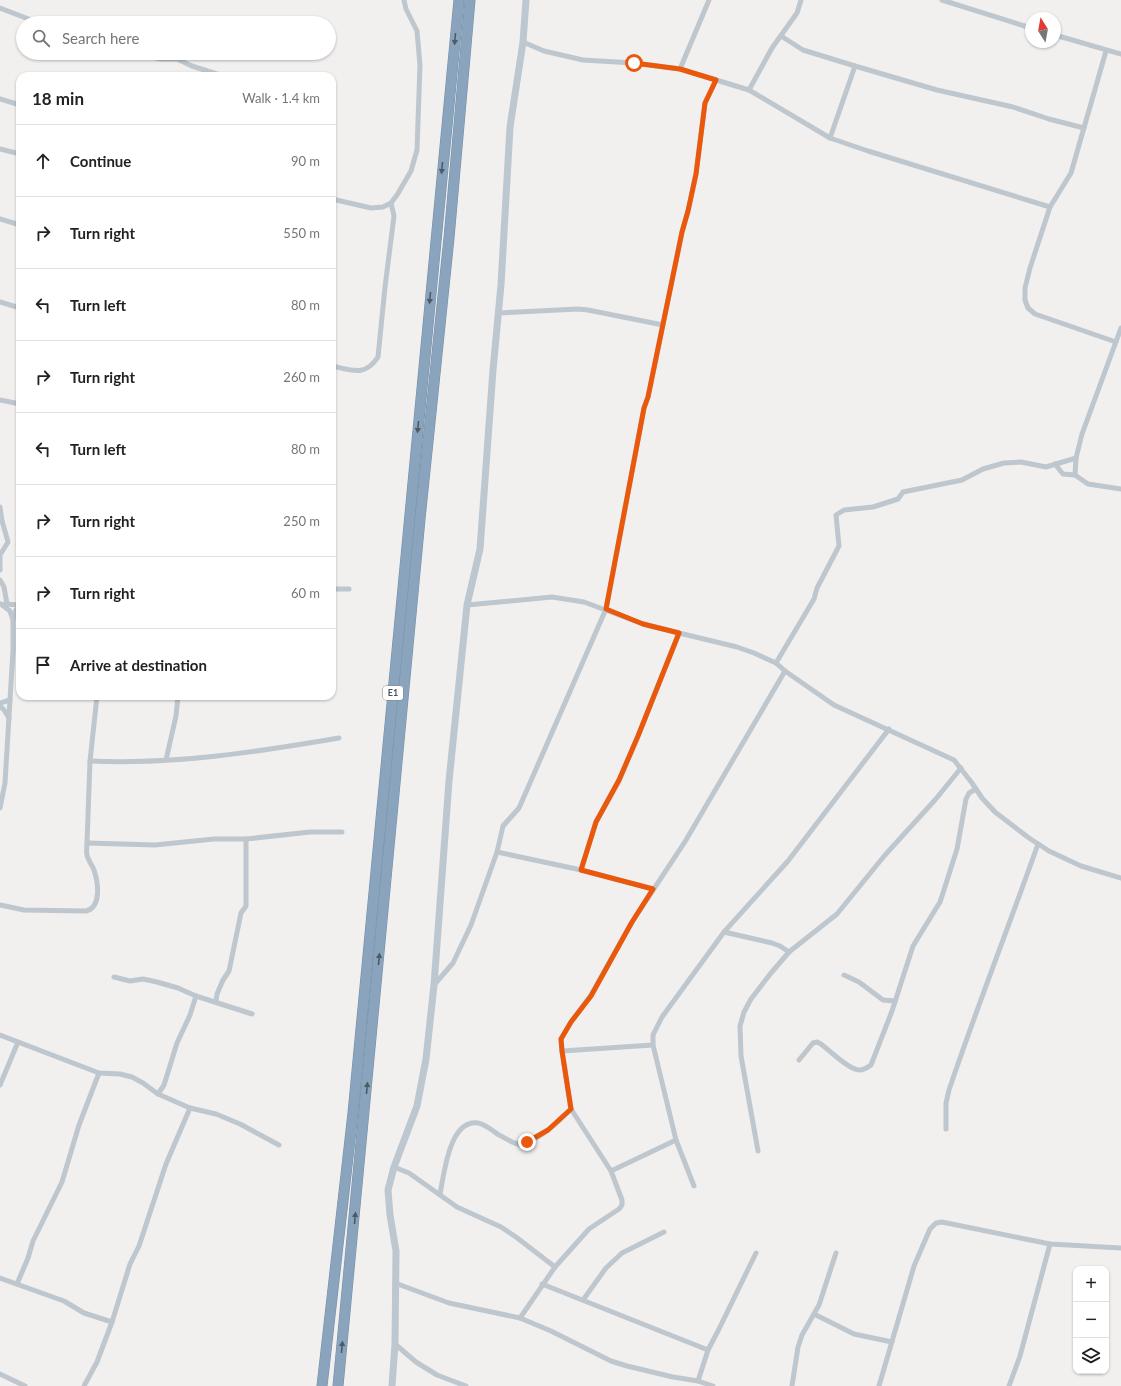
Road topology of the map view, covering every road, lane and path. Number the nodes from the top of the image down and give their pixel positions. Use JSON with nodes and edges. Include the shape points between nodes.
{"nodes":[{"id":1,"x":404,"y":0,"type":"edge"},
{"id":2,"x":459,"y":0,"type":"edge"},
{"id":3,"x":470,"y":0,"type":"edge"},
{"id":4,"x":526,"y":0,"type":"edge"},
{"id":5,"x":710,"y":0,"type":"edge"},
{"id":6,"x":801,"y":0,"type":"edge"},
{"id":7,"x":942,"y":0,"type":"edge"},
{"id":8,"x":0,"y":8,"type":"edge"},
{"id":9,"x":21,"y":16,"type":"edge"},
{"id":10,"x":1025,"y":26,"type":"edge"},
{"id":11,"x":781,"y":36,"type":"junction"},
{"id":12,"x":1061,"y":37,"type":"edge"},
{"id":13,"x":523,"y":42,"type":"junction"},
{"id":14,"x":1106,"y":51,"type":"junction"},
{"id":15,"x":1121,"y":54,"type":"edge"},
{"id":16,"x":179,"y":60,"type":"edge"},
{"id":17,"x":855,"y":66,"type":"junction"},
{"id":18,"x":680,"y":69,"type":"junction"},
{"id":19,"x":211,"y":72,"type":"edge"},
{"id":20,"x":716,"y":80,"type":"junction"},
{"id":21,"x":749,"y":90,"type":"junction"},
{"id":22,"x":0,"y":99,"type":"edge"},
{"id":23,"x":16,"y":104,"type":"edge"},
{"id":24,"x":1084,"y":128,"type":"junction"},
{"id":25,"x":830,"y":138,"type":"junction"},
{"id":26,"x":0,"y":150,"type":"edge"},
{"id":27,"x":16,"y":153,"type":"edge"},
{"id":28,"x":336,"y":200,"type":"edge"},
{"id":29,"x":391,"y":203,"type":"junction"},
{"id":30,"x":1050,"y":207,"type":"junction"},
{"id":31,"x":0,"y":219,"type":"edge"},
{"id":32,"x":16,"y":224,"type":"edge"},
{"id":33,"x":0,"y":302,"type":"edge"},
{"id":34,"x":16,"y":307,"type":"edge"},
{"id":35,"x":498,"y":313,"type":"junction"},
{"id":36,"x":663,"y":325,"type":"junction"},
{"id":37,"x":1121,"y":328,"type":"edge"},
{"id":38,"x":1116,"y":342,"type":"junction"},
{"id":39,"x":336,"y":367,"type":"edge"},
{"id":40,"x":0,"y":400,"type":"edge"},
{"id":41,"x":16,"y":403,"type":"edge"},
{"id":42,"x":1076,"y":458,"type":"junction"},
{"id":43,"x":1055,"y":464,"type":"junction"},
{"id":44,"x":1075,"y":475,"type":"junction"},
{"id":45,"x":1121,"y":489,"type":"edge"},
{"id":46,"x":0,"y":507,"type":"edge"},
{"id":47,"x":0,"y":570,"type":"edge"},
{"id":48,"x":0,"y":580,"type":"edge"},
{"id":49,"x":349,"y":589,"type":"dead end"},
{"id":50,"x":336,"y":590,"type":"edge"},
{"id":51,"x":3,"y":604,"type":"edge"},
{"id":52,"x":16,"y":605,"type":"edge"},
{"id":53,"x":468,"y":605,"type":"junction"},
{"id":54,"x":606,"y":609,"type":"junction"},
{"id":55,"x":16,"y":610,"type":"edge"},
{"id":56,"x":13,"y":620,"type":"junction"},
{"id":57,"x":679,"y":633,"type":"junction"},
{"id":58,"x":776,"y":663,"type":"junction"},
{"id":59,"x":785,"y":671,"type":"junction"},
{"id":60,"x":10,"y":700,"type":"junction"},
{"id":61,"x":97,"y":700,"type":"edge"},
{"id":62,"x":178,"y":700,"type":"edge"},
{"id":63,"x":0,"y":704,"type":"edge"},
{"id":64,"x":9,"y":719,"type":"junction"},
{"id":65,"x":889,"y":729,"type":"junction"},
{"id":66,"x":339,"y":738,"type":"dead end"},
{"id":67,"x":166,"y":760,"type":"junction"},
{"id":68,"x":90,"y":762,"type":"junction"},
{"id":69,"x":961,"y":768,"type":"junction"},
{"id":70,"x":3,"y":784,"type":"edge"},
{"id":71,"x":976,"y":789,"type":"junction"},
{"id":72,"x":0,"y":805,"type":"edge"},
{"id":73,"x":342,"y":832,"type":"dead end"},
{"id":74,"x":246,"y":839,"type":"junction"},
{"id":75,"x":87,"y":843,"type":"junction"},
{"id":76,"x":1038,"y":844,"type":"junction"},
{"id":77,"x":497,"y":852,"type":"junction"},
{"id":78,"x":581,"y":870,"type":"junction"},
{"id":79,"x":1121,"y":878,"type":"edge"},
{"id":80,"x":653,"y":889,"type":"junction"},
{"id":81,"x":0,"y":905,"type":"edge"},
{"id":82,"x":724,"y":932,"type":"junction"},
{"id":83,"x":789,"y":952,"type":"junction"},
{"id":84,"x":844,"y":975,"type":"dead end"},
{"id":85,"x":114,"y":977,"type":"dead end"},
{"id":86,"x":434,"y":985,"type":"junction"},
{"id":87,"x":196,"y":996,"type":"junction"},
{"id":88,"x":216,"y":1001,"type":"junction"},
{"id":89,"x":895,"y":1001,"type":"junction"},
{"id":90,"x":252,"y":1014,"type":"dead end"},
{"id":91,"x":0,"y":1035,"type":"edge"},
{"id":92,"x":18,"y":1042,"type":"junction"},
{"id":93,"x":653,"y":1045,"type":"junction"},
{"id":94,"x":562,"y":1051,"type":"junction"},
{"id":95,"x":799,"y":1060,"type":"dead end"},
{"id":96,"x":99,"y":1073,"type":"junction"},
{"id":97,"x":0,"y":1085,"type":"edge"},
{"id":98,"x":158,"y":1094,"type":"junction"},
{"id":99,"x":190,"y":1108,"type":"junction"},
{"id":100,"x":571,"y":1109,"type":"junction"},
{"id":101,"x":946,"y":1129,"type":"dead end"},
{"id":102,"x":676,"y":1140,"type":"junction"},
{"id":103,"x":280,"y":1145,"type":"dead end"},
{"id":104,"x":758,"y":1151,"type":"dead end"},
{"id":105,"x":394,"y":1167,"type":"junction"},
{"id":106,"x":611,"y":1172,"type":"junction"},
{"id":107,"x":694,"y":1186,"type":"dead end"},
{"id":108,"x":440,"y":1194,"type":"junction"},
{"id":109,"x":664,"y":1232,"type":"dead end"},
{"id":110,"x":1050,"y":1244,"type":"junction"},
{"id":111,"x":1121,"y":1248,"type":"edge"},
{"id":112,"x":756,"y":1253,"type":"dead end"},
{"id":113,"x":836,"y":1253,"type":"dead end"},
{"id":114,"x":555,"y":1267,"type":"junction"},
{"id":115,"x":0,"y":1278,"type":"edge"},
{"id":116,"x":395,"y":1283,"type":"junction"},
{"id":117,"x":17,"y":1284,"type":"junction"},
{"id":118,"x":542,"y":1284,"type":"junction"},
{"id":119,"x":583,"y":1300,"type":"junction"},
{"id":120,"x":814,"y":1314,"type":"junction"},
{"id":121,"x":520,"y":1318,"type":"junction"},
{"id":122,"x":112,"y":1322,"type":"junction"},
{"id":123,"x":892,"y":1342,"type":"junction"},
{"id":124,"x":395,"y":1344,"type":"junction"},
{"id":125,"x":708,"y":1350,"type":"junction"},
{"id":126,"x":0,"y":1374,"type":"edge"},
{"id":127,"x":698,"y":1381,"type":"junction"},
{"id":128,"x":25,"y":1386,"type":"edge"},
{"id":129,"x":84,"y":1386,"type":"edge"},
{"id":130,"x":322,"y":1386,"type":"edge"},
{"id":131,"x":338,"y":1386,"type":"edge"},
{"id":132,"x":392,"y":1386,"type":"edge"},
{"id":133,"x":466,"y":1386,"type":"edge"},
{"id":134,"x":713,"y":1386,"type":"edge"},
{"id":135,"x":792,"y":1386,"type":"edge"},
{"id":136,"x":878,"y":1386,"type":"edge"},
{"id":137,"x":1009,"y":1386,"type":"edge"}],
"edges":[{"from":1,"to":29,"type":"street","via":[[417,31],[417,150],[411,171]]},
{"from":2,"to":130,"type":"highway","number":"E1","one_way":true,"via":[[353,1113]]},
{"from":131,"to":3,"type":"highway","number":"E1","one_way":true},
{"from":4,"to":13,"type":"street"},
{"from":5,"to":18,"type":"street"},
{"from":6,"to":11,"type":"street","via":[[797,13]]},
{"from":7,"to":10,"type":"street"},
{"from":8,"to":9,"type":"street"},
{"from":11,"to":17,"type":"street","via":[[803,50]]},
{"from":11,"to":21,"type":"street"},
{"from":12,"to":14,"type":"street"},
{"from":13,"to":18,"type":"street","via":[[544,51],[583,60]]},
{"from":13,"to":35,"type":"street","via":[[510,127]]},
{"from":14,"to":15,"type":"street"},
{"from":14,"to":24,"type":"street"},
{"from":16,"to":19,"type":"street"},
{"from":17,"to":24,"type":"street"},
{"from":17,"to":25,"type":"street"},
{"from":18,"to":20,"type":"street"},
{"from":20,"to":21,"type":"street"},
{"from":20,"to":36,"type":"street","via":[[705,103],[696,174]]},
{"from":21,"to":25,"type":"street"},
{"from":22,"to":23,"type":"street"},
{"from":24,"to":30,"type":"street","via":[[1071,173]]},
{"from":25,"to":30,"type":"street"},
{"from":26,"to":27,"type":"street"},
{"from":28,"to":29,"type":"street","via":[[371,208],[384,207]]},
{"from":29,"to":39,"type":"street","via":[[394,216],[378,357],[365,370]]},
{"from":30,"to":38,"type":"street","via":[[1025,288],[1028,308],[1035,314]]},
{"from":31,"to":32,"type":"street"},
{"from":33,"to":34,"type":"street"},
{"from":35,"to":36,"type":"street","via":[[578,309]]},
{"from":35,"to":53,"type":"street","via":[[480,549]]},
{"from":36,"to":54,"type":"street","via":[[644,408]]},
{"from":37,"to":38,"type":"street"},
{"from":38,"to":42,"type":"street","via":[[1082,434]]},
{"from":40,"to":41,"type":"street"},
{"from":42,"to":43,"type":"street"},
{"from":42,"to":44,"type":"street"},
{"from":43,"to":44,"type":"street","via":[[1063,474]]},
{"from":43,"to":58,"type":"street","via":[[1046,467],[1021,462],[1004,463],[983,469],[962,480],[903,492],[898,499],[873,508],[844,510],[836,515],[839,546],[814,599]]},
{"from":44,"to":45,"type":"street","via":[[1088,484]]},
{"from":46,"to":47,"type":"street","via":[[8,542],[0,555]]},
{"from":48,"to":51,"type":"street","via":[[4,587]]},
{"from":49,"to":50,"type":"street"},
{"from":51,"to":52,"type":"street"},
{"from":51,"to":56,"type":"street","via":[[10,611]]},
{"from":53,"to":54,"type":"street","via":[[552,598],[584,602]]},
{"from":53,"to":86,"type":"street","via":[[449,782]]},
{"from":54,"to":57,"type":"street","via":[[643,624]]},
{"from":54,"to":77,"type":"street","via":[[519,808],[502,826]]},
{"from":55,"to":56,"type":"street"},
{"from":56,"to":60,"type":"street"},
{"from":57,"to":58,"type":"street","via":[[737,646]]},
{"from":57,"to":78,"type":"street","via":[[619,780],[596,822]]},
{"from":58,"to":59,"type":"street"},
{"from":59,"to":65,"type":"street","via":[[834,705]]},
{"from":59,"to":80,"type":"street","via":[[686,840]]},
{"from":60,"to":63,"type":"street"},
{"from":60,"to":64,"type":"street"},
{"from":61,"to":68,"type":"street"},
{"from":62,"to":67,"type":"street"},
{"from":63,"to":64,"type":"street"},
{"from":64,"to":70,"type":"street"},
{"from":65,"to":69,"type":"street","via":[[954,760]]},
{"from":65,"to":82,"type":"street","via":[[788,862]]},
{"from":66,"to":67,"type":"street","via":[[275,749]]},
{"from":67,"to":68,"type":"street"},
{"from":68,"to":75,"type":"street"},
{"from":69,"to":71,"type":"street"},
{"from":69,"to":83,"type":"street","via":[[837,914]]},
{"from":70,"to":72,"type":"street"},
{"from":71,"to":76,"type":"street","via":[[995,812]]},
{"from":71,"to":89,"type":"street","via":[[969,793],[966,799],[957,848],[940,902],[913,946]]},
{"from":73,"to":74,"type":"street","via":[[310,832]]},
{"from":74,"to":75,"type":"street","via":[[214,839],[155,845]]},
{"from":74,"to":88,"type":"street","via":[[246,906],[241,913],[228,971]]},
{"from":75,"to":81,"type":"street","via":[[87,855],[97,883],[97,897],[90,910],[24,910]]},
{"from":76,"to":79,"type":"street","via":[[1081,866]]},
{"from":76,"to":101,"type":"street","via":[[949,1090]]},
{"from":77,"to":78,"type":"street"},
{"from":77,"to":86,"type":"street","via":[[471,925],[453,963]]},
{"from":78,"to":80,"type":"street"},
{"from":80,"to":94,"type":"street","via":[[591,996],[564,1031],[561,1039]]},
{"from":82,"to":83,"type":"street","via":[[772,943]]},
{"from":82,"to":93,"type":"street","via":[[662,1017],[653,1035]]},
{"from":83,"to":104,"type":"street","via":[[750,999],[740,1026],[741,1056]]},
{"from":84,"to":89,"type":"street","via":[[859,982],[883,1000]]},
{"from":85,"to":87,"type":"street","via":[[130,981],[143,979],[156,982]]},
{"from":86,"to":105,"type":"street","via":[[426,1059],[417,1106]]},
{"from":87,"to":88,"type":"street"},
{"from":87,"to":98,"type":"street","via":[[164,1085]]},
{"from":88,"to":90,"type":"street"},
{"from":89,"to":95,"type":"street","via":[[871,1065],[865,1069],[853,1069],[817,1042],[813,1043]]},
{"from":91,"to":92,"type":"street"},
{"from":92,"to":96,"type":"street"},
{"from":92,"to":97,"type":"street"},
{"from":93,"to":94,"type":"street"},
{"from":93,"to":102,"type":"street"},
{"from":94,"to":100,"type":"street"},
{"from":96,"to":98,"type":"street","via":[[132,1077]]},
{"from":96,"to":117,"type":"street","via":[[79,1125],[62,1182],[33,1240]]},
{"from":98,"to":99,"type":"street"},
{"from":99,"to":103,"type":"street","via":[[216,1114]]},
{"from":99,"to":122,"type":"street","via":[[166,1164]]},
{"from":100,"to":106,"type":"street"},
{"from":100,"to":108,"type":"street","via":[[548,1130],[521,1144],[514,1143],[479,1123],[465,1125],[456,1133],[450,1149]]},
{"from":102,"to":106,"type":"street"},
{"from":102,"to":107,"type":"street"},
{"from":105,"to":108,"type":"street","via":[[409,1173]]},
{"from":105,"to":116,"type":"street","via":[[388,1190],[396,1251]]},
{"from":106,"to":114,"type":"street","via":[[622,1205],[589,1229]]},
{"from":108,"to":114,"type":"street","via":[[457,1207],[516,1237]]},
{"from":109,"to":119,"type":"street","via":[[622,1253],[606,1268]]},
{"from":110,"to":111,"type":"street"},
{"from":110,"to":123,"type":"street","via":[[942,1222],[936,1223],[930,1229],[914,1266]]},
{"from":110,"to":137,"type":"street","via":[[1020,1356]]},
{"from":112,"to":125,"type":"street"},
{"from":113,"to":120,"type":"street"},
{"from":114,"to":118,"type":"street"},
{"from":115,"to":117,"type":"street"},
{"from":116,"to":121,"type":"street","via":[[449,1303]]},
{"from":116,"to":124,"type":"street"},
{"from":117,"to":122,"type":"street","via":[[64,1301],[84,1313]]},
{"from":118,"to":119,"type":"street"},
{"from":118,"to":121,"type":"street"},
{"from":119,"to":125,"type":"street"},
{"from":120,"to":123,"type":"street","via":[[854,1334]]},
{"from":120,"to":135,"type":"street","via":[[798,1347]]},
{"from":121,"to":127,"type":"street","via":[[612,1361]]},
{"from":122,"to":129,"type":"street","via":[[97,1362]]},
{"from":123,"to":136,"type":"street"},
{"from":124,"to":132,"type":"street"},
{"from":124,"to":133,"type":"street","via":[[416,1362],[437,1375]]},
{"from":125,"to":127,"type":"street"},
{"from":126,"to":128,"type":"street"},
{"from":127,"to":134,"type":"street"}]}
